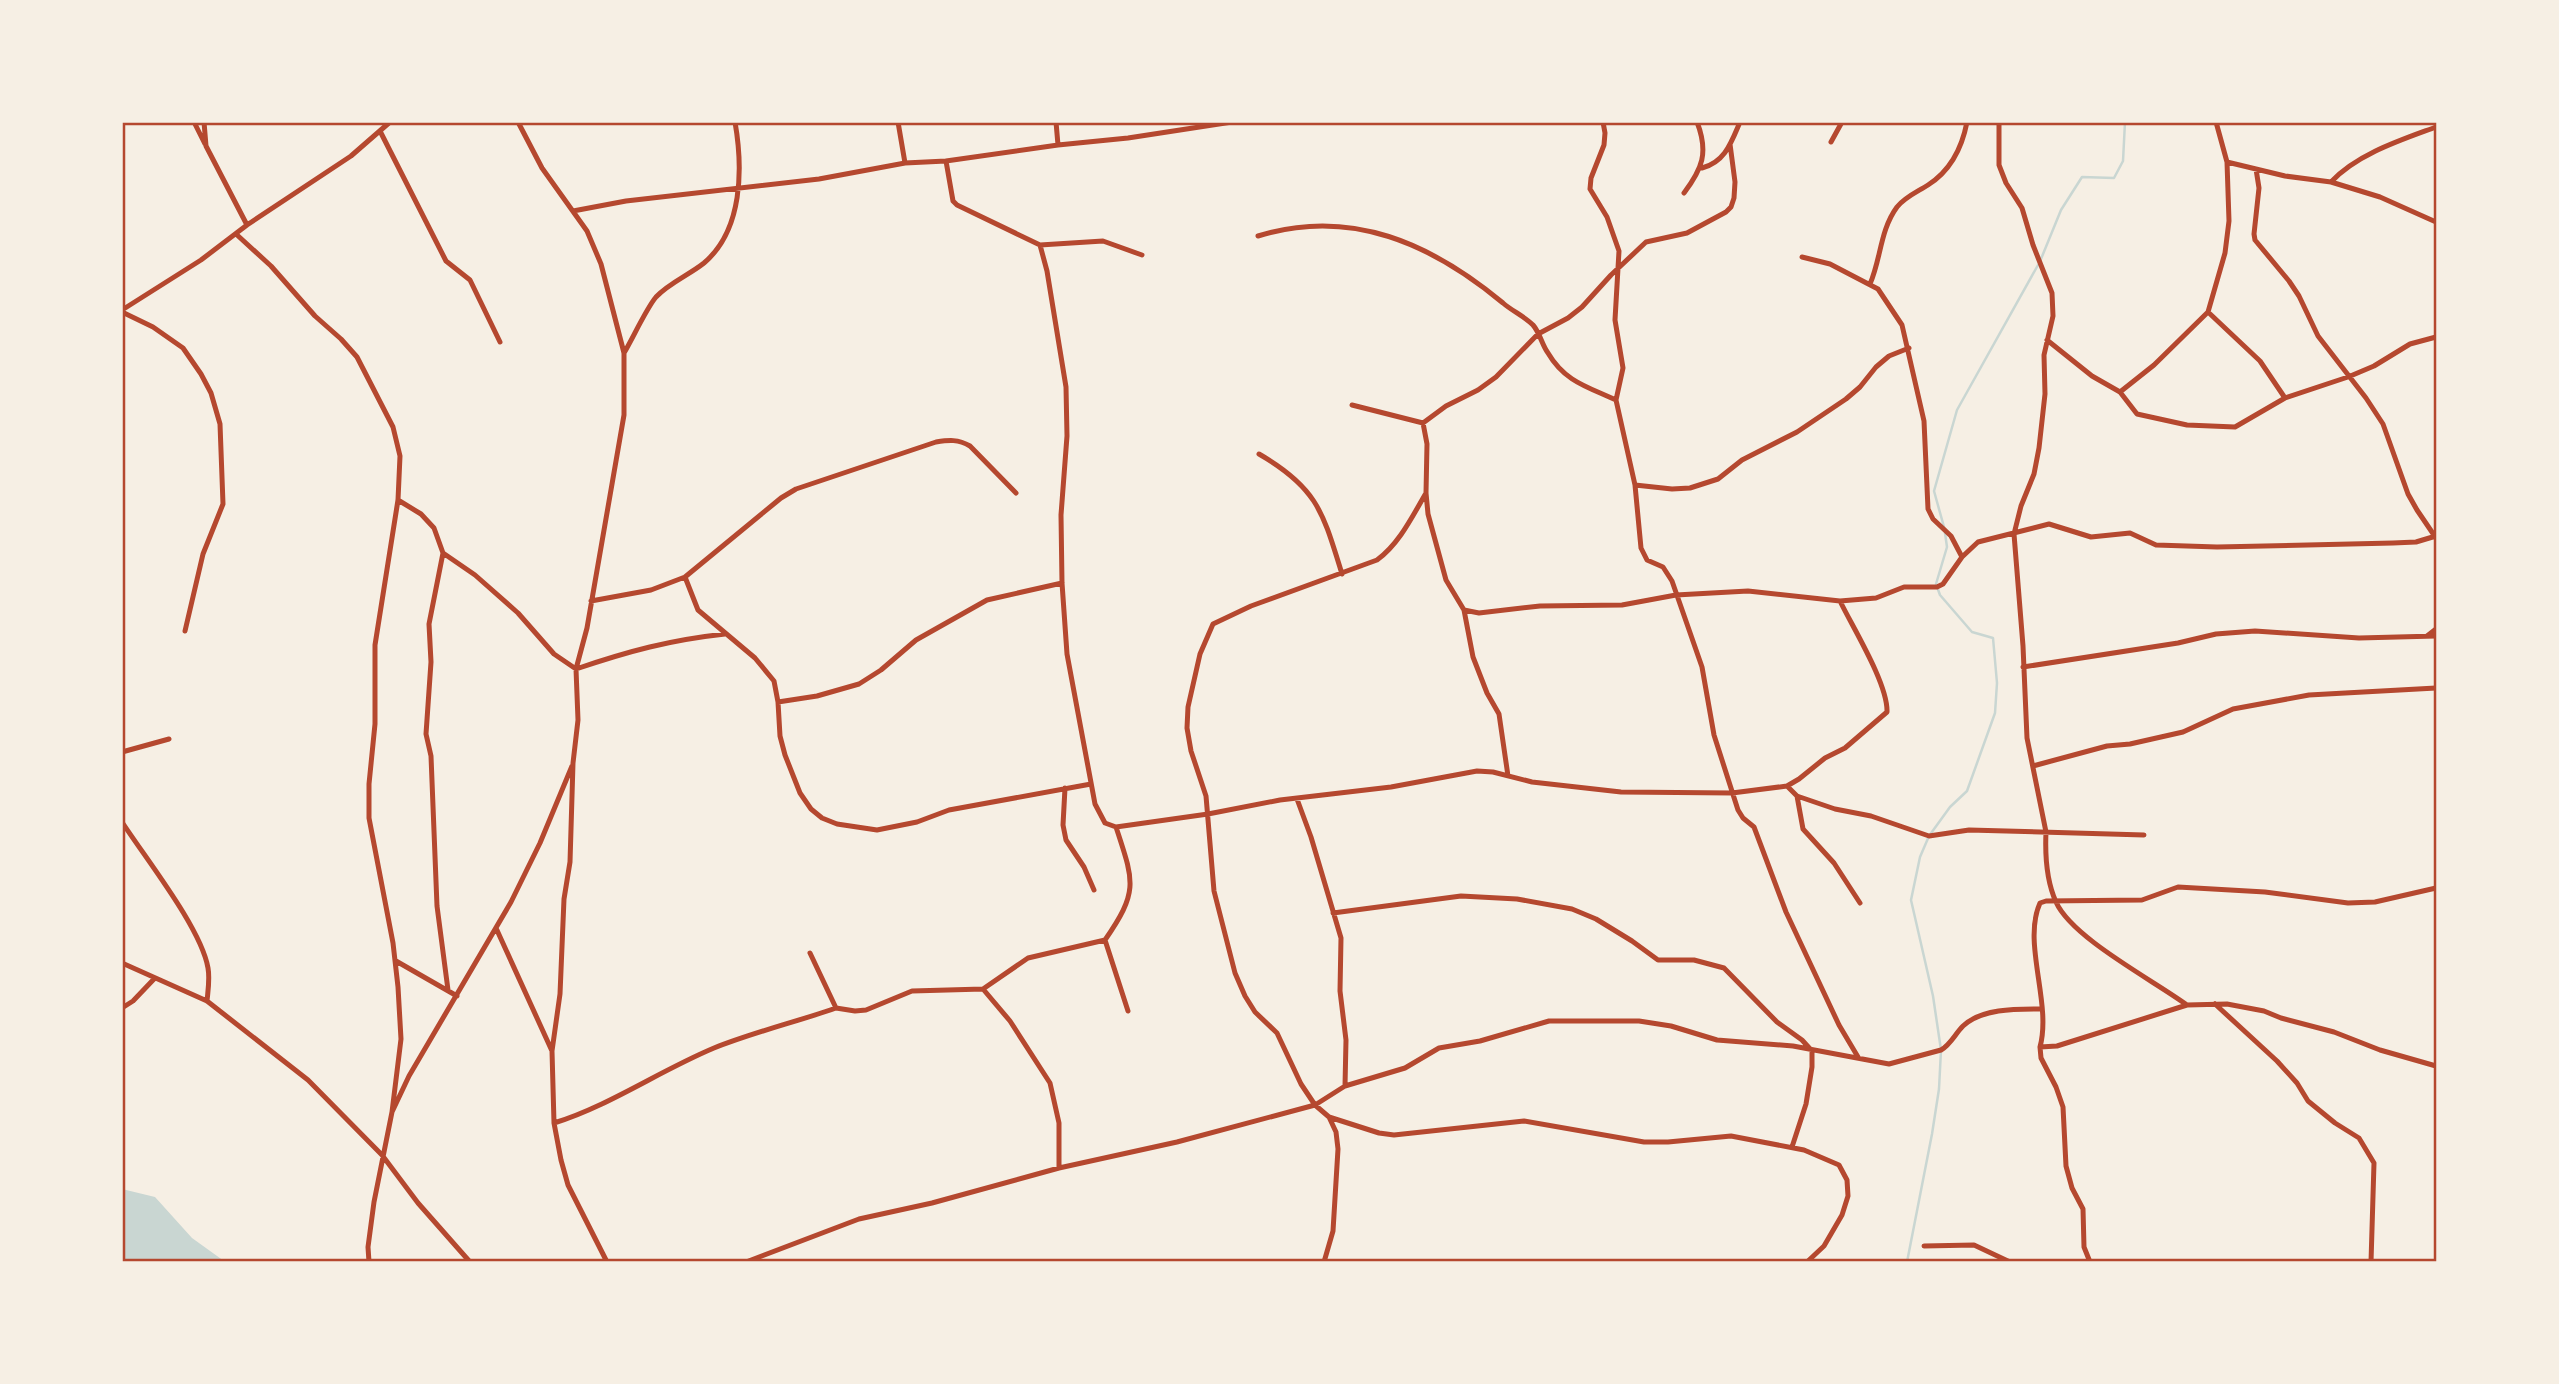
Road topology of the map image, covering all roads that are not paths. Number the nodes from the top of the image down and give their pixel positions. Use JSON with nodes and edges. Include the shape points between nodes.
{"nodes":[{"id":1,"x":194,"y":122,"type":"edge"},
{"id":2,"x":204,"y":122,"type":"edge"},
{"id":3,"x":390,"y":122,"type":"edge"},
{"id":4,"x":517,"y":122,"type":"edge"},
{"id":5,"x":735,"y":122,"type":"edge"},
{"id":6,"x":898,"y":122,"type":"edge"},
{"id":7,"x":1056,"y":122,"type":"edge"},
{"id":8,"x":1232,"y":122,"type":"edge"},
{"id":9,"x":1602,"y":122,"type":"edge"},
{"id":10,"x":1697,"y":122,"type":"edge"},
{"id":11,"x":1740,"y":122,"type":"edge"},
{"id":12,"x":1842,"y":122,"type":"edge"},
{"id":13,"x":1967,"y":122,"type":"edge"},
{"id":14,"x":1998,"y":122,"type":"edge"},
{"id":15,"x":2216,"y":122,"type":"edge"},
{"id":16,"x":2437,"y":127,"type":"edge"},
{"id":17,"x":380,"y":131,"type":"junction"},
{"id":18,"x":1831,"y":142,"type":"dead end"},
{"id":19,"x":1730,"y":144,"type":"junction"},
{"id":20,"x":1058,"y":145,"type":"junction"},
{"id":21,"x":206,"y":146,"type":"junction"},
{"id":22,"x":946,"y":161,"type":"junction"},
{"id":23,"x":2227,"y":162,"type":"junction"},
{"id":24,"x":905,"y":163,"type":"junction"},
{"id":25,"x":1702,"y":168,"type":"junction"},
{"id":26,"x":2256,"y":169,"type":"junction"},
{"id":27,"x":2331,"y":183,"type":"junction"},
{"id":28,"x":739,"y":190,"type":"junction"},
{"id":29,"x":1684,"y":193,"type":"dead end"},
{"id":30,"x":573,"y":211,"type":"junction"},
{"id":31,"x":2437,"y":222,"type":"edge"},
{"id":32,"x":247,"y":225,"type":"junction"},
{"id":33,"x":236,"y":234,"type":"junction"},
{"id":34,"x":1258,"y":236,"type":"dead end"},
{"id":35,"x":1040,"y":245,"type":"junction"},
{"id":36,"x":1142,"y":256,"type":"dead end"},
{"id":37,"x":1802,"y":257,"type":"dead end"},
{"id":38,"x":1616,"y":269,"type":"junction"},
{"id":39,"x":1870,"y":284,"type":"junction"},
{"id":40,"x":122,"y":311,"type":"edge"},
{"id":41,"x":2208,"y":312,"type":"junction"},
{"id":42,"x":1538,"y":334,"type":"junction"},
{"id":43,"x":2437,"y":337,"type":"edge"},
{"id":44,"x":2047,"y":340,"type":"junction"},
{"id":45,"x":500,"y":342,"type":"dead end"},
{"id":46,"x":1909,"y":348,"type":"junction"},
{"id":47,"x":624,"y":353,"type":"junction"},
{"id":48,"x":2348,"y":377,"type":"junction"},
{"id":49,"x":2120,"y":392,"type":"junction"},
{"id":50,"x":2285,"y":398,"type":"junction"},
{"id":51,"x":1616,"y":400,"type":"junction"},
{"id":52,"x":1352,"y":405,"type":"dead end"},
{"id":53,"x":1423,"y":423,"type":"junction"},
{"id":54,"x":1259,"y":454,"type":"dead end"},
{"id":55,"x":1635,"y":485,"type":"junction"},
{"id":56,"x":1016,"y":493,"type":"dead end"},
{"id":57,"x":1426,"y":493,"type":"junction"},
{"id":58,"x":398,"y":500,"type":"junction"},
{"id":59,"x":2014,"y":534,"type":"junction"},
{"id":60,"x":2436,"y":537,"type":"edge"},
{"id":61,"x":443,"y":553,"type":"junction"},
{"id":62,"x":1962,"y":557,"type":"junction"},
{"id":63,"x":1342,"y":574,"type":"junction"},
{"id":64,"x":685,"y":577,"type":"junction"},
{"id":65,"x":1062,"y":583,"type":"junction"},
{"id":66,"x":1676,"y":595,"type":"junction"},
{"id":67,"x":591,"y":601,"type":"junction"},
{"id":68,"x":1840,"y":601,"type":"junction"},
{"id":69,"x":1464,"y":610,"type":"junction"},
{"id":70,"x":2437,"y":629,"type":"edge"},
{"id":71,"x":185,"y":631,"type":"dead end"},
{"id":72,"x":725,"y":634,"type":"junction"},
{"id":73,"x":2427,"y":636,"type":"junction"},
{"id":74,"x":2437,"y":636,"type":"edge"},
{"id":75,"x":2023,"y":667,"type":"junction"},
{"id":76,"x":576,"y":668,"type":"junction"},
{"id":77,"x":2437,"y":688,"type":"edge"},
{"id":78,"x":778,"y":702,"type":"junction"},
{"id":79,"x":169,"y":740,"type":"dead end"},
{"id":80,"x":122,"y":751,"type":"edge"},
{"id":81,"x":573,"y":763,"type":"junction"},
{"id":82,"x":2033,"y":766,"type":"junction"},
{"id":83,"x":1508,"y":776,"type":"junction"},
{"id":84,"x":1091,"y":784,"type":"junction"},
{"id":85,"x":1787,"y":786,"type":"junction"},
{"id":86,"x":1065,"y":788,"type":"junction"},
{"id":87,"x":1732,"y":793,"type":"junction"},
{"id":88,"x":1797,"y":796,"type":"junction"},
{"id":89,"x":1297,"y":799,"type":"junction"},
{"id":90,"x":1208,"y":814,"type":"junction"},
{"id":91,"x":122,"y":822,"type":"edge"},
{"id":92,"x":1116,"y":827,"type":"junction"},
{"id":93,"x":2046,"y":832,"type":"junction"},
{"id":94,"x":2144,"y":835,"type":"dead end"},
{"id":95,"x":2437,"y":888,"type":"edge"},
{"id":96,"x":1094,"y":890,"type":"dead end"},
{"id":97,"x":2055,"y":899,"type":"junction"},
{"id":98,"x":1860,"y":904,"type":"dead end"},
{"id":99,"x":1334,"y":913,"type":"junction"},
{"id":100,"x":496,"y":928,"type":"junction"},
{"id":101,"x":1105,"y":940,"type":"junction"},
{"id":102,"x":810,"y":953,"type":"dead end"},
{"id":103,"x":396,"y":961,"type":"junction"},
{"id":104,"x":122,"y":963,"type":"edge"},
{"id":105,"x":153,"y":979,"type":"junction"},
{"id":106,"x":983,"y":989,"type":"junction"},
{"id":107,"x":448,"y":990,"type":"junction"},
{"id":108,"x":457,"y":996,"type":"junction"},
{"id":109,"x":207,"y":1001,"type":"junction"},
{"id":110,"x":2215,"y":1004,"type":"junction"},
{"id":111,"x":2187,"y":1005,"type":"junction"},
{"id":112,"x":122,"y":1008,"type":"edge"},
{"id":113,"x":836,"y":1008,"type":"junction"},
{"id":114,"x":2042,"y":1009,"type":"junction"},
{"id":115,"x":1128,"y":1011,"type":"dead end"},
{"id":116,"x":2040,"y":1047,"type":"junction"},
{"id":117,"x":552,"y":1051,"type":"junction"},
{"id":118,"x":1812,"y":1051,"type":"junction"},
{"id":119,"x":1858,"y":1057,"type":"junction"},
{"id":120,"x":2437,"y":1066,"type":"edge"},
{"id":121,"x":1345,"y":1086,"type":"junction"},
{"id":122,"x":1315,"y":1105,"type":"junction"},
{"id":123,"x":391,"y":1112,"type":"junction"},
{"id":124,"x":1329,"y":1116,"type":"junction"},
{"id":125,"x":554,"y":1124,"type":"junction"},
{"id":126,"x":1792,"y":1147,"type":"junction"},
{"id":127,"x":382,"y":1155,"type":"junction"},
{"id":128,"x":1059,"y":1168,"type":"junction"},
{"id":129,"x":1924,"y":1246,"type":"dead end"},
{"id":130,"x":369,"y":1262,"type":"edge"},
{"id":131,"x":470,"y":1262,"type":"edge"},
{"id":132,"x":607,"y":1262,"type":"edge"},
{"id":133,"x":746,"y":1262,"type":"edge"},
{"id":134,"x":1324,"y":1262,"type":"edge"},
{"id":135,"x":1807,"y":1262,"type":"edge"},
{"id":136,"x":2010,"y":1262,"type":"edge"},
{"id":137,"x":2090,"y":1262,"type":"edge"},
{"id":138,"x":2371,"y":1262,"type":"edge"}],
"edges":[{"from":1,"to":21,"type":"street"},
{"from":2,"to":21,"type":"street"},
{"from":3,"to":17,"type":"street"},
{"from":4,"to":30,"type":"street"},
{"from":5,"to":28,"type":"street"},
{"from":6,"to":24,"type":"street"},
{"from":7,"to":20,"type":"street"},
{"from":8,"to":20,"type":"street"},
{"from":9,"to":38,"type":"street","via":[[1604,145],[1590,189],[1616,239]]},
{"from":10,"to":25,"type":"street","via":[[1703,142]]},
{"from":11,"to":19,"type":"street"},
{"from":12,"to":18,"type":"street"},
{"from":13,"to":39,"type":"street","via":[[1948,167],[1932,183],[1908,196],[1892,215]]},
{"from":14,"to":44,"type":"street","via":[[1999,165],[2022,208],[2052,293]]},
{"from":15,"to":23,"type":"street"},
{"from":16,"to":27,"type":"street","via":[[2366,157],[2342,170]]},
{"from":17,"to":32,"type":"street","via":[[351,156]]},
{"from":17,"to":45,"type":"street","via":[[446,261],[470,280]]},
{"from":19,"to":25,"type":"street","via":[[1720,160]]},
{"from":19,"to":38,"type":"street","via":[[1735,182],[1731,207],[1687,233],[1646,242]]},
{"from":20,"to":22,"type":"street"},
{"from":21,"to":32,"type":"street"},
{"from":22,"to":24,"type":"street"},
{"from":22,"to":35,"type":"street","via":[[957,205]]},
{"from":23,"to":26,"type":"street"},
{"from":23,"to":41,"type":"street","via":[[2229,222]]},
{"from":24,"to":28,"type":"street"},
{"from":25,"to":29,"type":"street"},
{"from":26,"to":27,"type":"street"},
{"from":26,"to":48,"type":"street","via":[[2255,240],[2294,288],[2318,337]]},
{"from":27,"to":31,"type":"street","via":[[2381,197]]},
{"from":28,"to":30,"type":"street"},
{"from":28,"to":47,"type":"street","via":[[715,253],[657,296]]},
{"from":30,"to":47,"type":"street","via":[[601,264]]},
{"from":32,"to":33,"type":"street"},
{"from":33,"to":40,"type":"street"},
{"from":33,"to":58,"type":"street","via":[[357,357],[393,427],[400,476]]},
{"from":34,"to":42,"type":"street","via":[[1342,225],[1372,231],[1441,258],[1489,290]]},
{"from":35,"to":36,"type":"street","via":[[1103,241]]},
{"from":35,"to":65,"type":"street","via":[[1066,387]]},
{"from":37,"to":39,"type":"street","via":[[1830,264]]},
{"from":38,"to":42,"type":"street","via":[[1582,307]]},
{"from":38,"to":51,"type":"street","via":[[1615,320],[1623,368]]},
{"from":39,"to":46,"type":"street","via":[[1882,291],[1902,325]]},
{"from":40,"to":71,"type":"street","via":[[183,348],[201,374],[219,417],[223,504],[203,554]]},
{"from":41,"to":49,"type":"street"},
{"from":41,"to":50,"type":"street","via":[[2260,361]]},
{"from":42,"to":51,"type":"street","via":[[1568,378]]},
{"from":42,"to":53,"type":"street","via":[[1496,377]]},
{"from":43,"to":48,"type":"street","via":[[2410,344]]},
{"from":44,"to":49,"type":"street"},
{"from":44,"to":59,"type":"street","via":[[2039,448]]},
{"from":46,"to":55,"type":"street","via":[[1889,356],[1846,399],[1718,479],[1681,488]]},
{"from":46,"to":62,"type":"street","via":[[1924,421],[1928,509]]},
{"from":47,"to":67,"type":"street","via":[[624,415]]},
{"from":48,"to":50,"type":"street"},
{"from":48,"to":60,"type":"street","via":[[2383,424],[2408,494]]},
{"from":49,"to":50,"type":"street","via":[[2137,414],[2229,429]]},
{"from":51,"to":55,"type":"street"},
{"from":52,"to":53,"type":"street"},
{"from":53,"to":57,"type":"street"},
{"from":54,"to":63,"type":"street","via":[[1310,493],[1326,523]]},
{"from":55,"to":66,"type":"street","via":[[1640,548],[1647,560],[1668,571]]},
{"from":56,"to":64,"type":"street","via":[[970,446],[953,440],[936,442],[796,489]]},
{"from":57,"to":63,"type":"street","via":[[1385,555]]},
{"from":57,"to":69,"type":"street","via":[[1446,580]]},
{"from":58,"to":61,"type":"street","via":[[434,528]]},
{"from":58,"to":103,"type":"street","via":[[374,645],[375,724],[369,784],[372,836]]},
{"from":59,"to":60,"type":"street","via":[[2049,524],[2085,536],[2125,532],[2157,545],[2217,547],[2416,542]]},
{"from":59,"to":62,"type":"street","via":[[1978,542]]},
{"from":59,"to":75,"type":"street"},
{"from":61,"to":76,"type":"street","via":[[475,575],[518,613],[554,654]]},
{"from":61,"to":107,"type":"street","via":[[429,624],[426,734]]},
{"from":62,"to":68,"type":"street","via":[[1937,587],[1914,585],[1876,598]]},
{"from":63,"to":90,"type":"street","via":[[1251,606],[1210,628],[1189,698],[1187,728]]},
{"from":64,"to":67,"type":"street","via":[[651,590]]},
{"from":64,"to":72,"type":"street","via":[[698,610]]},
{"from":65,"to":78,"type":"street","via":[[987,600],[916,640],[859,684]]},
{"from":65,"to":84,"type":"street","via":[[1067,654]]},
{"from":66,"to":68,"type":"street","via":[[1757,591]]},
{"from":66,"to":69,"type":"street","via":[[1622,605]]},
{"from":66,"to":87,"type":"street","via":[[1702,667],[1714,735]]},
{"from":67,"to":76,"type":"street"},
{"from":68,"to":85,"type":"street","via":[[1876,673],[1887,712],[1845,748]]},
{"from":69,"to":83,"type":"street","via":[[1473,657],[1499,714]]},
{"from":70,"to":73,"type":"street"},
{"from":72,"to":76,"type":"street","via":[[673,640]]},
{"from":72,"to":78,"type":"street","via":[[766,670],[774,681]]},
{"from":73,"to":74,"type":"street"},
{"from":73,"to":75,"type":"street","via":[[2359,638],[2255,631]]},
{"from":75,"to":82,"type":"street"},
{"from":76,"to":81,"type":"street","via":[[578,720]]},
{"from":77,"to":82,"type":"street","via":[[2309,695],[2233,709],[2183,732]]},
{"from":78,"to":86,"type":"street","via":[[780,736],[800,793],[811,809],[837,824],[877,830],[949,810]]},
{"from":79,"to":80,"type":"street"},
{"from":81,"to":100,"type":"street","via":[[540,843]]},
{"from":81,"to":117,"type":"street","via":[[570,862]]},
{"from":82,"to":93,"type":"street"},
{"from":83,"to":87,"type":"street","via":[[1621,792]]},
{"from":83,"to":89,"type":"street","via":[[1477,771]]},
{"from":84,"to":86,"type":"street"},
{"from":84,"to":92,"type":"street","via":[[1100,817]]},
{"from":85,"to":87,"type":"street"},
{"from":85,"to":88,"type":"street"},
{"from":86,"to":96,"type":"street","via":[[1066,839]]},
{"from":87,"to":119,"type":"street","via":[[1743,818],[1754,827],[1786,912]]},
{"from":88,"to":93,"type":"street","via":[[1929,836],[1969,830]]},
{"from":88,"to":98,"type":"street","via":[[1803,829],[1834,863]]},
{"from":89,"to":90,"type":"street"},
{"from":89,"to":99,"type":"street"},
{"from":90,"to":92,"type":"street"},
{"from":90,"to":122,"type":"street","via":[[1214,891],[1235,973],[1255,1012],[1277,1033]]},
{"from":91,"to":109,"type":"street","via":[[202,948],[210,979]]},
{"from":92,"to":101,"type":"street","via":[[1132,884],[1124,914]]},
{"from":93,"to":94,"type":"street"},
{"from":93,"to":97,"type":"street"},
{"from":95,"to":97,"type":"street","via":[[2375,902],[2178,887],[2142,900]]},
{"from":97,"to":111,"type":"street","via":[[2090,941]]},
{"from":97,"to":114,"type":"street","via":[[2040,903],[2035,920]]},
{"from":99,"to":118,"type":"street","via":[[1461,896],[1517,898],[1572,909],[1596,919],[1658,960],[1694,960],[1724,968]]},
{"from":99,"to":121,"type":"street","via":[[1341,938]]},
{"from":100,"to":108,"type":"street"},
{"from":100,"to":117,"type":"street"},
{"from":101,"to":106,"type":"street","via":[[1028,958]]},
{"from":101,"to":115,"type":"street"},
{"from":102,"to":113,"type":"street"},
{"from":103,"to":107,"type":"street"},
{"from":103,"to":123,"type":"street","via":[[401,1039]]},
{"from":104,"to":105,"type":"street"},
{"from":105,"to":109,"type":"street"},
{"from":105,"to":112,"type":"street"},
{"from":106,"to":113,"type":"street","via":[[912,990],[866,1010]]},
{"from":106,"to":128,"type":"street","via":[[1050,1083],[1059,1123]]},
{"from":107,"to":108,"type":"street"},
{"from":108,"to":123,"type":"street"},
{"from":109,"to":127,"type":"street","via":[[308,1080]]},
{"from":110,"to":111,"type":"street"},
{"from":110,"to":120,"type":"street","via":[[2264,1011]]},
{"from":110,"to":138,"type":"street","via":[[2277,1061],[2308,1101],[2359,1138],[2368,1150],[2374,1163]]},
{"from":111,"to":116,"type":"street","via":[[2057,1046]]},
{"from":113,"to":125,"type":"street","via":[[713,1048],[588,1113]]},
{"from":114,"to":116,"type":"street"},
{"from":114,"to":119,"type":"street","via":[[2004,1011],[1970,1021],[1941,1050],[1895,1064]]},
{"from":116,"to":137,"type":"street","via":[[2063,1107],[2066,1166],[2083,1209],[2084,1247]]},
{"from":117,"to":125,"type":"street"},
{"from":118,"to":119,"type":"street"},
{"from":118,"to":121,"type":"street","via":[[1717,1040],[1639,1021],[1549,1021],[1439,1048],[1405,1068]]},
{"from":118,"to":126,"type":"street","via":[[1806,1104]]},
{"from":121,"to":122,"type":"street"},
{"from":122,"to":124,"type":"street"},
{"from":122,"to":128,"type":"street"},
{"from":123,"to":127,"type":"street"},
{"from":124,"to":126,"type":"street","via":[[1394,1135],[1524,1121],[1644,1142],[1725,1136]]},
{"from":124,"to":134,"type":"street","via":[[1338,1149],[1333,1231]]},
{"from":125,"to":132,"type":"street","via":[[568,1185]]},
{"from":126,"to":135,"type":"street","via":[[1839,1165],[1847,1180],[1842,1215],[1824,1246]]},
{"from":127,"to":130,"type":"street"},
{"from":127,"to":131,"type":"street"},
{"from":128,"to":133,"type":"street","via":[[859,1219]]},
{"from":129,"to":136,"type":"street","via":[[1974,1245]]}]}
